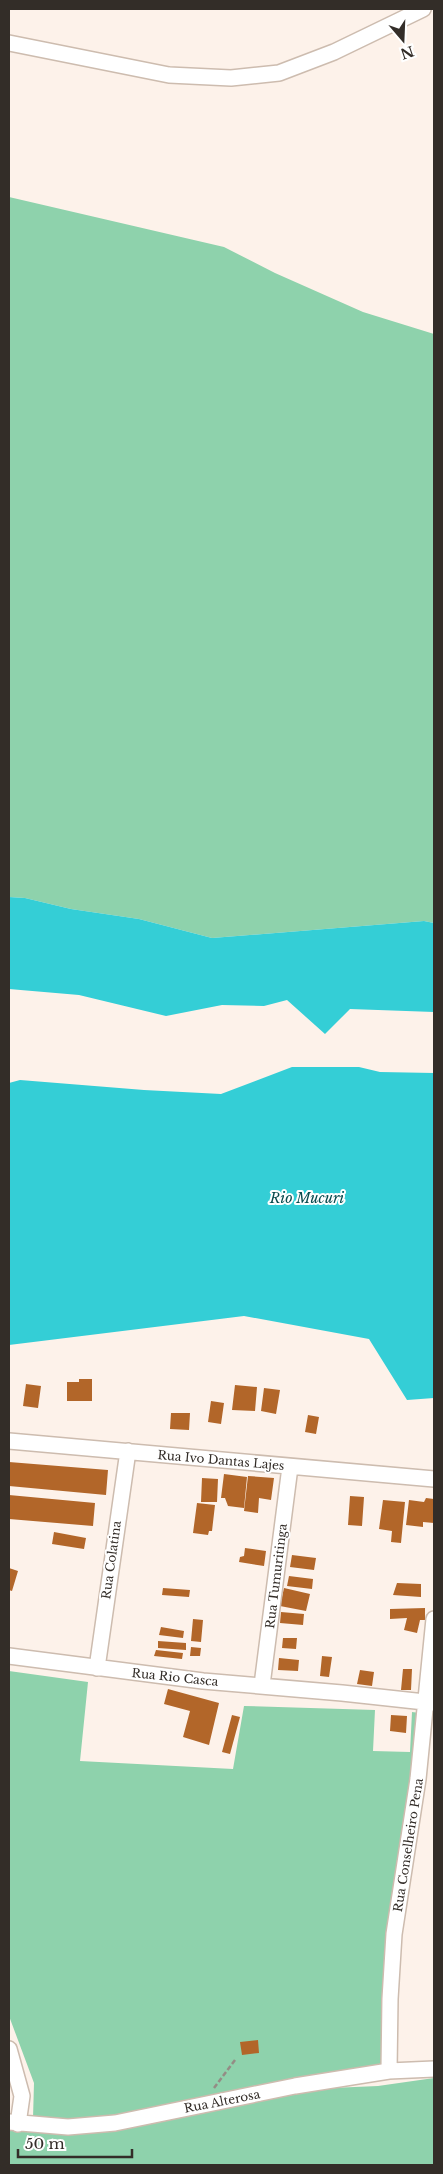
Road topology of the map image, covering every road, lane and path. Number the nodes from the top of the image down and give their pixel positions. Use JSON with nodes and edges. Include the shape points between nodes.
{"nodes":[{"id":1,"x":423,"y":9,"type":"edge"},
{"id":2,"x":9,"y":43,"type":"edge"},
{"id":3,"x":9,"y":1441,"type":"edge"},
{"id":4,"x":128,"y":1451,"type":"junction"},
{"id":5,"x":290,"y":1467,"type":"junction"},
{"id":6,"x":434,"y":1479,"type":"edge"},
{"id":7,"x":434,"y":1619,"type":"edge"},
{"id":8,"x":9,"y":1656,"type":"edge"},
{"id":9,"x":97,"y":1668,"type":"junction"},
{"id":10,"x":262,"y":1685,"type":"junction"},
{"id":11,"x":430,"y":1703,"type":"edge"},
{"id":12,"x":9,"y":2049,"type":"edge"},
{"id":13,"x":235,"y":2060,"type":"dead end"},
{"id":14,"x":434,"y":2069,"type":"edge"},
{"id":15,"x":389,"y":2071,"type":"junction"},
{"id":16,"x":201,"y":2105,"type":"junction"},
{"id":17,"x":13,"y":2123,"type":"edge"}],
"edges":[{"from":1,"to":2,"type":"street","via":[[334,52],[279,73],[232,78],[169,74]]},
{"from":3,"to":4,"type":"street","name":"Rua Ivo Dantas Lajes"},
{"from":4,"to":5,"type":"street","name":"Rua Ivo Dantas Lajes"},
{"from":4,"to":9,"type":"street","name":"Rua Colatina"},
{"from":5,"to":6,"type":"street","name":"Rua Ivo Dantas Lajes"},
{"from":5,"to":10,"type":"street","name":"Rua Tumuritinga"},
{"from":7,"to":11,"type":"street","name":"Rua Conselheiro Pena"},
{"from":8,"to":9,"type":"street","name":"Rua Rio Casca"},
{"from":9,"to":10,"type":"street","name":"Rua Rio Casca"},
{"from":10,"to":11,"type":"street","name":"Rua Rio Casca"},
{"from":11,"to":15,"type":"street","name":"Rua Conselheiro Pena","via":[[394,1934]]},
{"from":12,"to":17,"type":"street","via":[[22,2096]]},
{"from":13,"to":16,"type":"path"},
{"from":14,"to":15,"type":"street","name":"Rua Alterosa"},
{"from":15,"to":16,"type":"street","name":"Rua Alterosa"},
{"from":16,"to":17,"type":"street","name":"Rua Alterosa","via":[[115,2123],[68,2127]]}]}
